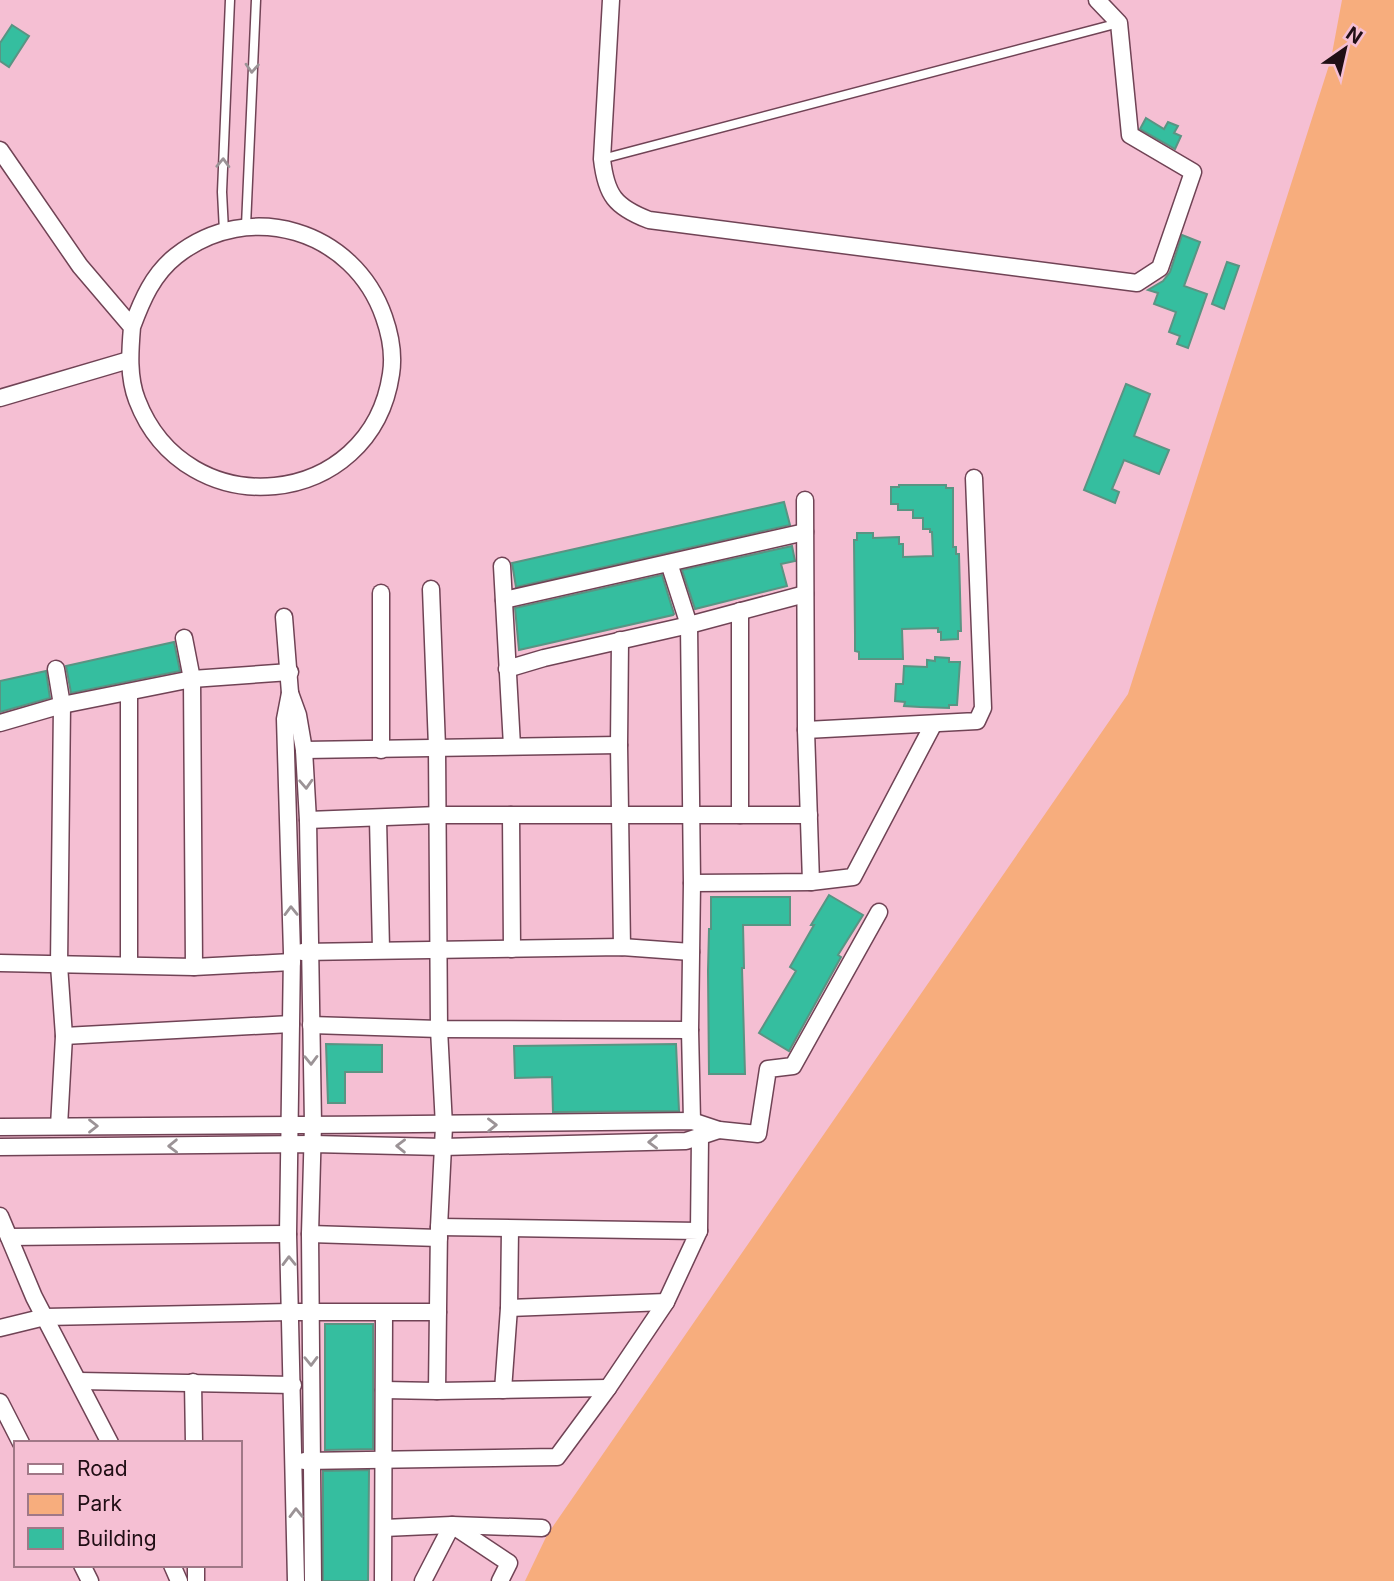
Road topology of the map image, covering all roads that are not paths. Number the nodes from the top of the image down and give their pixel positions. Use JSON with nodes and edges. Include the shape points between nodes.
{"nodes":[{"id":1,"x":230,"y":0,"type":"edge"},
{"id":2,"x":256,"y":0,"type":"edge"},
{"id":3,"x":611,"y":0,"type":"edge"},
{"id":4,"x":1097,"y":0,"type":"edge"},
{"id":5,"x":1119,"y":23,"type":"junction"},
{"id":6,"x":0,"y":150,"type":"edge"},
{"id":7,"x":602,"y":159,"type":"junction"},
{"id":8,"x":247,"y":226,"type":"junction"},
{"id":9,"x":224,"y":231,"type":"junction"},
{"id":10,"x":132,"y":327,"type":"junction"},
{"id":11,"x":129,"y":360,"type":"junction"},
{"id":12,"x":0,"y":398,"type":"edge"},
{"id":13,"x":974,"y":478,"type":"dead end"},
{"id":14,"x":805,"y":500,"type":"dead end"},
{"id":15,"x":805,"y":532,"type":"junction"},
{"id":16,"x":668,"y":562,"type":"junction"},
{"id":17,"x":502,"y":566,"type":"dead end"},
{"id":18,"x":431,"y":589,"type":"dead end"},
{"id":19,"x":381,"y":593,"type":"dead end"},
{"id":20,"x":805,"y":594,"type":"junction"},
{"id":21,"x":504,"y":600,"type":"junction"},
{"id":22,"x":740,"y":611,"type":"junction"},
{"id":23,"x":284,"y":617,"type":"dead end"},
{"id":24,"x":689,"y":625,"type":"junction"},
{"id":25,"x":184,"y":638,"type":"dead end"},
{"id":26,"x":620,"y":640,"type":"junction"},
{"id":27,"x":56,"y":669,"type":"dead end"},
{"id":28,"x":507,"y":669,"type":"junction"},
{"id":29,"x":290,"y":672,"type":"junction"},
{"id":30,"x":192,"y":678,"type":"junction"},
{"id":31,"x":130,"y":692,"type":"junction"},
{"id":32,"x":290,"y":693,"type":"junction"},
{"id":33,"x":62,"y":705,"type":"junction"},
{"id":34,"x":0,"y":723,"type":"edge"},
{"id":35,"x":933,"y":725,"type":"junction"},
{"id":36,"x":806,"y":730,"type":"junction"},
{"id":37,"x":619,"y":745,"type":"junction"},
{"id":38,"x":512,"y":746,"type":"junction"},
{"id":39,"x":437,"y":747,"type":"junction"},
{"id":40,"x":304,"y":750,"type":"junction"},
{"id":41,"x":381,"y":750,"type":"junction"},
{"id":42,"x":620,"y":814,"type":"junction"},
{"id":43,"x":511,"y":815,"type":"junction"},
{"id":44,"x":691,"y":815,"type":"junction"},
{"id":45,"x":740,"y":815,"type":"junction"},
{"id":46,"x":809,"y":815,"type":"junction"},
{"id":47,"x":438,"y":816,"type":"junction"},
{"id":48,"x":378,"y":819,"type":"junction"},
{"id":49,"x":308,"y":820,"type":"junction"},
{"id":50,"x":811,"y":882,"type":"junction"},
{"id":51,"x":692,"y":883,"type":"junction"},
{"id":52,"x":879,"y":912,"type":"dead end"},
{"id":53,"x":621,"y":947,"type":"junction"},
{"id":54,"x":381,"y":949,"type":"junction"},
{"id":55,"x":439,"y":949,"type":"junction"},
{"id":56,"x":512,"y":949,"type":"junction"},
{"id":57,"x":310,"y":950,"type":"junction"},
{"id":58,"x":691,"y":951,"type":"junction"},
{"id":59,"x":292,"y":957,"type":"junction"},
{"id":60,"x":0,"y":958,"type":"edge"},
{"id":61,"x":0,"y":963,"type":"edge"},
{"id":62,"x":129,"y":964,"type":"junction"},
{"id":63,"x":59,"y":965,"type":"junction"},
{"id":64,"x":194,"y":967,"type":"junction"},
{"id":65,"x":291,"y":1024,"type":"junction"},
{"id":66,"x":311,"y":1025,"type":"junction"},
{"id":67,"x":439,"y":1029,"type":"junction"},
{"id":68,"x":690,"y":1030,"type":"junction"},
{"id":69,"x":64,"y":1036,"type":"junction"},
{"id":70,"x":692,"y":1121,"type":"junction"},
{"id":71,"x":313,"y":1124,"type":"junction"},
{"id":72,"x":289,"y":1125,"type":"junction"},
{"id":73,"x":59,"y":1126,"type":"junction"},
{"id":74,"x":444,"y":1126,"type":"junction"},
{"id":75,"x":0,"y":1127,"type":"edge"},
{"id":76,"x":719,"y":1130,"type":"junction"},
{"id":77,"x":700,"y":1137,"type":"junction"},
{"id":78,"x":289,"y":1144,"type":"junction"},
{"id":79,"x":313,"y":1144,"type":"junction"},
{"id":80,"x":0,"y":1147,"type":"edge"},
{"id":81,"x":443,"y":1147,"type":"junction"},
{"id":82,"x":0,"y":1216,"type":"edge"},
{"id":83,"x":510,"y":1229,"type":"junction"},
{"id":84,"x":699,"y":1231,"type":"junction"},
{"id":85,"x":439,"y":1233,"type":"junction"},
{"id":86,"x":288,"y":1234,"type":"junction"},
{"id":87,"x":310,"y":1234,"type":"junction"},
{"id":88,"x":9,"y":1237,"type":"junction"},
{"id":89,"x":666,"y":1302,"type":"junction"},
{"id":90,"x":509,"y":1308,"type":"junction"},
{"id":91,"x":290,"y":1312,"type":"junction"},
{"id":92,"x":310,"y":1312,"type":"junction"},
{"id":93,"x":438,"y":1312,"type":"junction"},
{"id":94,"x":384,"y":1313,"type":"junction"},
{"id":95,"x":45,"y":1317,"type":"junction"},
{"id":96,"x":0,"y":1328,"type":"edge"},
{"id":97,"x":79,"y":1381,"type":"junction"},
{"id":98,"x":193,"y":1382,"type":"junction"},
{"id":99,"x":293,"y":1385,"type":"junction"},
{"id":100,"x":608,"y":1388,"type":"junction"},
{"id":101,"x":384,"y":1390,"type":"junction"},
{"id":102,"x":503,"y":1390,"type":"junction"},
{"id":103,"x":437,"y":1391,"type":"junction"},
{"id":104,"x":0,"y":1402,"type":"edge"},
{"id":105,"x":20,"y":1441,"type":"edge"},
{"id":106,"x":109,"y":1441,"type":"edge"},
{"id":107,"x":194,"y":1441,"type":"edge"},
{"id":108,"x":385,"y":1459,"type":"junction"},
{"id":109,"x":295,"y":1460,"type":"junction"},
{"id":110,"x":312,"y":1462,"type":"junction"},
{"id":111,"x":452,"y":1525,"type":"junction"},
{"id":112,"x":384,"y":1528,"type":"junction"},
{"id":113,"x":542,"y":1528,"type":"dead end"},
{"id":114,"x":296,"y":1581,"type":"edge"},
{"id":115,"x":313,"y":1581,"type":"edge"},
{"id":116,"x":383,"y":1581,"type":"edge"},
{"id":117,"x":422,"y":1581,"type":"edge"},
{"id":118,"x":499,"y":1581,"type":"edge"}],
"edges":[{"from":9,"to":1,"type":"lane","one_way":true},
{"from":2,"to":8,"type":"lane","one_way":true},
{"from":3,"to":7,"type":"street"},
{"from":4,"to":5,"type":"street"},
{"from":5,"to":7,"type":"lane"},
{"from":5,"to":7,"type":"street","via":[[1130,135],[1193,172],[1160,268],[1137,284],[649,220],[616,201],[605,185]]},
{"from":6,"to":10,"type":"street","via":[[80,266]]},
{"from":8,"to":9,"type":"street"},
{"from":8,"to":11,"type":"street","via":[[286,228],[323,242],[354,265],[377,297],[390,334],[391,373],[381,411],[360,444],[330,469],[294,484],[255,488],[216,481],[182,462],[154,434],[136,399]]},
{"from":9,"to":10,"type":"street","via":[[175,256],[141,300]]},
{"from":10,"to":11,"type":"street"},
{"from":11,"to":12,"type":"street"},
{"from":13,"to":35,"type":"street","via":[[983,708],[977,721]]},
{"from":14,"to":15,"type":"street"},
{"from":15,"to":16,"type":"street"},
{"from":15,"to":20,"type":"street"},
{"from":16,"to":21,"type":"street"},
{"from":16,"to":24,"type":"street"},
{"from":17,"to":21,"type":"street"},
{"from":18,"to":39,"type":"street"},
{"from":19,"to":41,"type":"street"},
{"from":20,"to":22,"type":"street"},
{"from":20,"to":36,"type":"street"},
{"from":21,"to":28,"type":"street"},
{"from":22,"to":24,"type":"street"},
{"from":22,"to":45,"type":"street"},
{"from":23,"to":29,"type":"street"},
{"from":24,"to":26,"type":"street"},
{"from":24,"to":44,"type":"street"},
{"from":25,"to":30,"type":"street"},
{"from":26,"to":28,"type":"street"},
{"from":26,"to":37,"type":"street"},
{"from":27,"to":33,"type":"street"},
{"from":28,"to":38,"type":"street"},
{"from":29,"to":30,"type":"street"},
{"from":29,"to":32,"type":"street"},
{"from":30,"to":31,"type":"street"},
{"from":30,"to":64,"type":"street"},
{"from":31,"to":33,"type":"street"},
{"from":31,"to":62,"type":"street"},
{"from":32,"to":40,"type":"street"},
{"from":59,"to":32,"type":"street","one_way":true,"via":[[285,719]]},
{"from":33,"to":34,"type":"street"},
{"from":33,"to":63,"type":"street"},
{"from":35,"to":36,"type":"street"},
{"from":35,"to":50,"type":"street","via":[[853,877]]},
{"from":36,"to":46,"type":"street"},
{"from":37,"to":38,"type":"street"},
{"from":37,"to":42,"type":"street"},
{"from":38,"to":39,"type":"street"},
{"from":39,"to":41,"type":"street"},
{"from":39,"to":47,"type":"street"},
{"from":40,"to":41,"type":"street"},
{"from":40,"to":49,"type":"street","one_way":true},
{"from":42,"to":43,"type":"street"},
{"from":42,"to":44,"type":"street"},
{"from":42,"to":53,"type":"street"},
{"from":43,"to":47,"type":"street"},
{"from":43,"to":56,"type":"street"},
{"from":44,"to":45,"type":"street"},
{"from":44,"to":51,"type":"street"},
{"from":45,"to":46,"type":"street"},
{"from":46,"to":50,"type":"street"},
{"from":47,"to":48,"type":"street"},
{"from":47,"to":55,"type":"street"},
{"from":48,"to":49,"type":"street"},
{"from":48,"to":54,"type":"street"},
{"from":49,"to":57,"type":"street"},
{"from":50,"to":51,"type":"street"},
{"from":51,"to":58,"type":"street"},
{"from":52,"to":76,"type":"street","via":[[793,1066],[768,1069],[758,1134]]},
{"from":53,"to":56,"type":"street"},
{"from":53,"to":58,"type":"street"},
{"from":54,"to":55,"type":"street"},
{"from":54,"to":57,"type":"street"},
{"from":55,"to":56,"type":"street"},
{"from":55,"to":67,"type":"street"},
{"from":57,"to":59,"type":"street"},
{"from":57,"to":66,"type":"street"},
{"from":58,"to":68,"type":"street"},
{"from":59,"to":64,"type":"street"},
{"from":59,"to":65,"type":"street"},
{"from":60,"to":61,"type":"street"},
{"from":61,"to":63,"type":"street"},
{"from":62,"to":63,"type":"street"},
{"from":62,"to":64,"type":"street"},
{"from":63,"to":69,"type":"street"},
{"from":65,"to":69,"type":"street"},
{"from":65,"to":72,"type":"street"},
{"from":66,"to":67,"type":"street"},
{"from":66,"to":71,"type":"street","one_way":true},
{"from":67,"to":68,"type":"street"},
{"from":67,"to":74,"type":"street"},
{"from":68,"to":70,"type":"street"},
{"from":69,"to":73,"type":"street"},
{"from":74,"to":70,"type":"street","one_way":true},
{"from":70,"to":76,"type":"street"},
{"from":71,"to":72,"type":"street"},
{"from":71,"to":74,"type":"street"},
{"from":71,"to":79,"type":"street"},
{"from":73,"to":72,"type":"street","one_way":true},
{"from":72,"to":78,"type":"street"},
{"from":73,"to":75,"type":"street"},
{"from":74,"to":81,"type":"street"},
{"from":76,"to":77,"type":"street"},
{"from":77,"to":81,"type":"street","one_way":true},
{"from":77,"to":84,"type":"street"},
{"from":78,"to":79,"type":"street"},
{"from":78,"to":80,"type":"street","one_way":true},
{"from":78,"to":86,"type":"street"},
{"from":81,"to":79,"type":"street","one_way":true},
{"from":79,"to":87,"type":"street"},
{"from":81,"to":85,"type":"street"},
{"from":82,"to":88,"type":"street"},
{"from":83,"to":84,"type":"street"},
{"from":83,"to":85,"type":"street"},
{"from":83,"to":90,"type":"street"},
{"from":84,"to":89,"type":"street"},
{"from":85,"to":87,"type":"street"},
{"from":85,"to":93,"type":"street"},
{"from":86,"to":88,"type":"street"},
{"from":91,"to":86,"type":"street","one_way":true},
{"from":87,"to":92,"type":"street"},
{"from":88,"to":95,"type":"street"},
{"from":89,"to":90,"type":"street"},
{"from":89,"to":100,"type":"street"},
{"from":90,"to":102,"type":"street"},
{"from":91,"to":92,"type":"street"},
{"from":91,"to":95,"type":"street"},
{"from":91,"to":99,"type":"street"},
{"from":92,"to":94,"type":"street"},
{"from":92,"to":110,"type":"street","one_way":true},
{"from":93,"to":94,"type":"street"},
{"from":93,"to":103,"type":"street"},
{"from":94,"to":101,"type":"street"},
{"from":95,"to":96,"type":"street"},
{"from":95,"to":97,"type":"street"},
{"from":97,"to":98,"type":"street"},
{"from":97,"to":106,"type":"street"},
{"from":98,"to":99,"type":"street"},
{"from":98,"to":107,"type":"street"},
{"from":99,"to":109,"type":"street"},
{"from":100,"to":102,"type":"street"},
{"from":100,"to":108,"type":"street","via":[[557,1457]]},
{"from":101,"to":103,"type":"street"},
{"from":101,"to":108,"type":"street"},
{"from":102,"to":103,"type":"street"},
{"from":104,"to":105,"type":"street"},
{"from":108,"to":110,"type":"street"},
{"from":108,"to":112,"type":"street"},
{"from":109,"to":110,"type":"street"},
{"from":114,"to":109,"type":"street","one_way":true},
{"from":110,"to":115,"type":"street"},
{"from":111,"to":112,"type":"street"},
{"from":111,"to":113,"type":"street"},
{"from":111,"to":117,"type":"street"},
{"from":111,"to":118,"type":"street","via":[[509,1563]]},
{"from":112,"to":116,"type":"street"}]}
